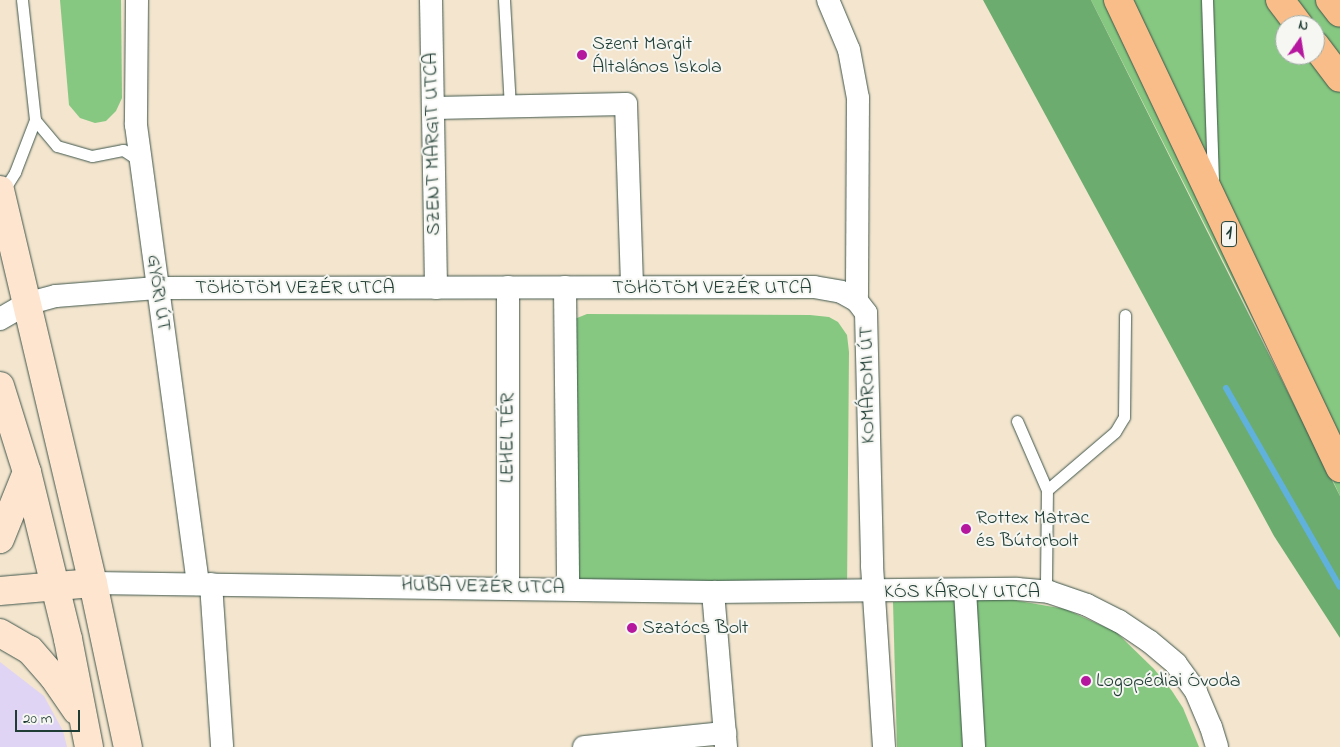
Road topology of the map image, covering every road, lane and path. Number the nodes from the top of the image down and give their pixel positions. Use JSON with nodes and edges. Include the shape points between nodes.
{"nodes":[{"id":1,"x":22,"y":0,"type":"edge"},
{"id":2,"x":137,"y":0,"type":"edge"},
{"id":3,"x":430,"y":0,"type":"edge"},
{"id":4,"x":504,"y":0,"type":"edge"},
{"id":5,"x":828,"y":0,"type":"edge"},
{"id":6,"x":1118,"y":0,"type":"edge"},
{"id":7,"x":1207,"y":0,"type":"edge"},
{"id":8,"x":1280,"y":0,"type":"edge"},
{"id":9,"x":1330,"y":0,"type":"edge"},
{"id":10,"x":1340,"y":13,"type":"edge"},
{"id":11,"x":1291,"y":15,"type":"edge"},
{"id":12,"x":1325,"y":58,"type":"edge"},
{"id":13,"x":1340,"y":78,"type":"edge"},
{"id":14,"x":510,"y":106,"type":"junction"},
{"id":15,"x":434,"y":108,"type":"junction"},
{"id":16,"x":35,"y":120,"type":"junction"},
{"id":17,"x":132,"y":156,"type":"junction"},
{"id":18,"x":0,"y":192,"type":"edge"},
{"id":19,"x":1214,"y":204,"type":"junction"},
{"id":20,"x":508,"y":287,"type":"junction"},
{"id":21,"x":565,"y":287,"type":"junction"},
{"id":22,"x":632,"y":287,"type":"junction"},
{"id":23,"x":157,"y":288,"type":"junction"},
{"id":24,"x":436,"y":288,"type":"junction"},
{"id":25,"x":857,"y":301,"type":"junction"},
{"id":26,"x":26,"y":304,"type":"junction"},
{"id":27,"x":1125,"y":315,"type":"dead end"},
{"id":28,"x":0,"y":319,"type":"edge"},
{"id":29,"x":0,"y":386,"type":"edge"},
{"id":30,"x":1017,"y":421,"type":"dead end"},
{"id":31,"x":1340,"y":468,"type":"edge"},
{"id":32,"x":27,"y":472,"type":"junction"},
{"id":33,"x":1047,"y":490,"type":"junction"},
{"id":34,"x":0,"y":539,"type":"edge"},
{"id":35,"x":93,"y":583,"type":"junction"},
{"id":36,"x":1046,"y":583,"type":"dead end"},
{"id":37,"x":204,"y":584,"type":"junction"},
{"id":38,"x":53,"y":586,"type":"junction"},
{"id":39,"x":508,"y":588,"type":"junction"},
{"id":40,"x":568,"y":588,"type":"junction"},
{"id":41,"x":965,"y":590,"type":"junction"},
{"id":42,"x":0,"y":592,"type":"edge"},
{"id":43,"x":713,"y":592,"type":"junction"},
{"id":44,"x":873,"y":592,"type":"junction"},
{"id":45,"x":0,"y":633,"type":"edge"},
{"id":46,"x":82,"y":719,"type":"junction"},
{"id":47,"x":725,"y":740,"type":"edge"},
{"id":48,"x":89,"y":747,"type":"edge"},
{"id":49,"x":128,"y":747,"type":"edge"},
{"id":50,"x":222,"y":747,"type":"edge"},
{"id":51,"x":584,"y":747,"type":"edge"},
{"id":52,"x":884,"y":747,"type":"edge"},
{"id":53,"x":974,"y":747,"type":"edge"},
{"id":54,"x":1217,"y":747,"type":"edge"}],
"edges":[{"from":1,"to":16,"type":"lane"},
{"from":2,"to":17,"type":"street","name":"GYŐRI ÚT","via":[[136,126]]},
{"from":3,"to":15,"type":"street","name":"SZENT MARGIT UTCA"},
{"from":4,"to":14,"type":"lane"},
{"from":5,"to":25,"type":"street","name":"KOMÁROMI ÚT","via":[[849,50],[858,98]]},
{"from":6,"to":19,"type":"main road","number":"1"},
{"from":7,"to":19,"type":"lane"},
{"from":8,"to":11,"type":"main road"},
{"from":9,"to":10,"type":"main road"},
{"from":12,"to":13,"type":"main road"},
{"from":14,"to":15,"type":"street"},
{"from":14,"to":22,"type":"street","via":[[626,104]]},
{"from":15,"to":24,"type":"street","name":"SZENT MARGIT UTCA"},
{"from":16,"to":17,"type":"lane","via":[[57,146],[92,156]]},
{"from":16,"to":18,"type":"lane","via":[[15,172]]},
{"from":17,"to":23,"type":"street","name":"GYŐRI ÚT"},
{"from":18,"to":26,"type":"main road"},
{"from":19,"to":31,"type":"main road","number":"1"},
{"from":20,"to":21,"type":"street","name":"TÖHÖTÖM VEZÉR UTCA"},
{"from":20,"to":24,"type":"street","name":"TÖHÖTÖM VEZÉR UTCA"},
{"from":20,"to":39,"type":"street","name":"LEHEL TÉR"},
{"from":21,"to":22,"type":"street","name":"TÖHÖTÖM VEZÉR UTCA"},
{"from":21,"to":40,"type":"street"},
{"from":22,"to":25,"type":"street","name":"TÖHÖTÖM VEZÉR UTCA","via":[[814,287],[841,292]]},
{"from":23,"to":24,"type":"street","name":"TÖHÖTÖM VEZÉR UTCA"},
{"from":23,"to":26,"type":"street","name":"TÖHÖTÖM VEZÉR UTCA","via":[[56,296]]},
{"from":23,"to":37,"type":"street","name":"GYŐRI ÚT"},
{"from":25,"to":44,"type":"street","name":"KOMÁROMI ÚT","via":[[866,313]]},
{"from":26,"to":28,"type":"street","name":"TÖHÖTÖM VEZÉR UTCA"},
{"from":26,"to":35,"type":"main road"},
{"from":27,"to":33,"type":"lane","via":[[1123,419],[1112,434]]},
{"from":29,"to":32,"type":"main road"},
{"from":30,"to":33,"type":"lane"},
{"from":32,"to":34,"type":"main road"},
{"from":32,"to":38,"type":"main road"},
{"from":33,"to":36,"type":"lane"},
{"from":35,"to":37,"type":"street","name":"HUBA VEZÉR UTCA"},
{"from":35,"to":38,"type":"main road"},
{"from":35,"to":49,"type":"main road"},
{"from":37,"to":39,"type":"street","name":"HUBA VEZÉR UTCA"},
{"from":37,"to":50,"type":"street","name":"GYŐRI ÚT"},
{"from":38,"to":42,"type":"main road"},
{"from":38,"to":46,"type":"main road","via":[[70,647]]},
{"from":39,"to":40,"type":"street","name":"HUBA VEZÉR UTCA"},
{"from":40,"to":43,"type":"street","name":"HUBA VEZÉR UTCA"},
{"from":41,"to":44,"type":"street","name":"KÓS KÁROLY UTCA"},
{"from":41,"to":53,"type":"street"},
{"from":41,"to":54,"type":"street","name":"KÓS KÁROLY UTCA","via":[[1049,592],[1120,621],[1176,664],[1196,692]]},
{"from":43,"to":44,"type":"street","name":"HUBA VEZÉR UTCA"},
{"from":43,"to":47,"type":"street"},
{"from":44,"to":52,"type":"street","name":"KOMÁROMI ÚT"},
{"from":45,"to":46,"type":"main road","via":[[30,650],[53,676]]},
{"from":46,"to":48,"type":"main road"},
{"from":47,"to":51,"type":"street"}]}
